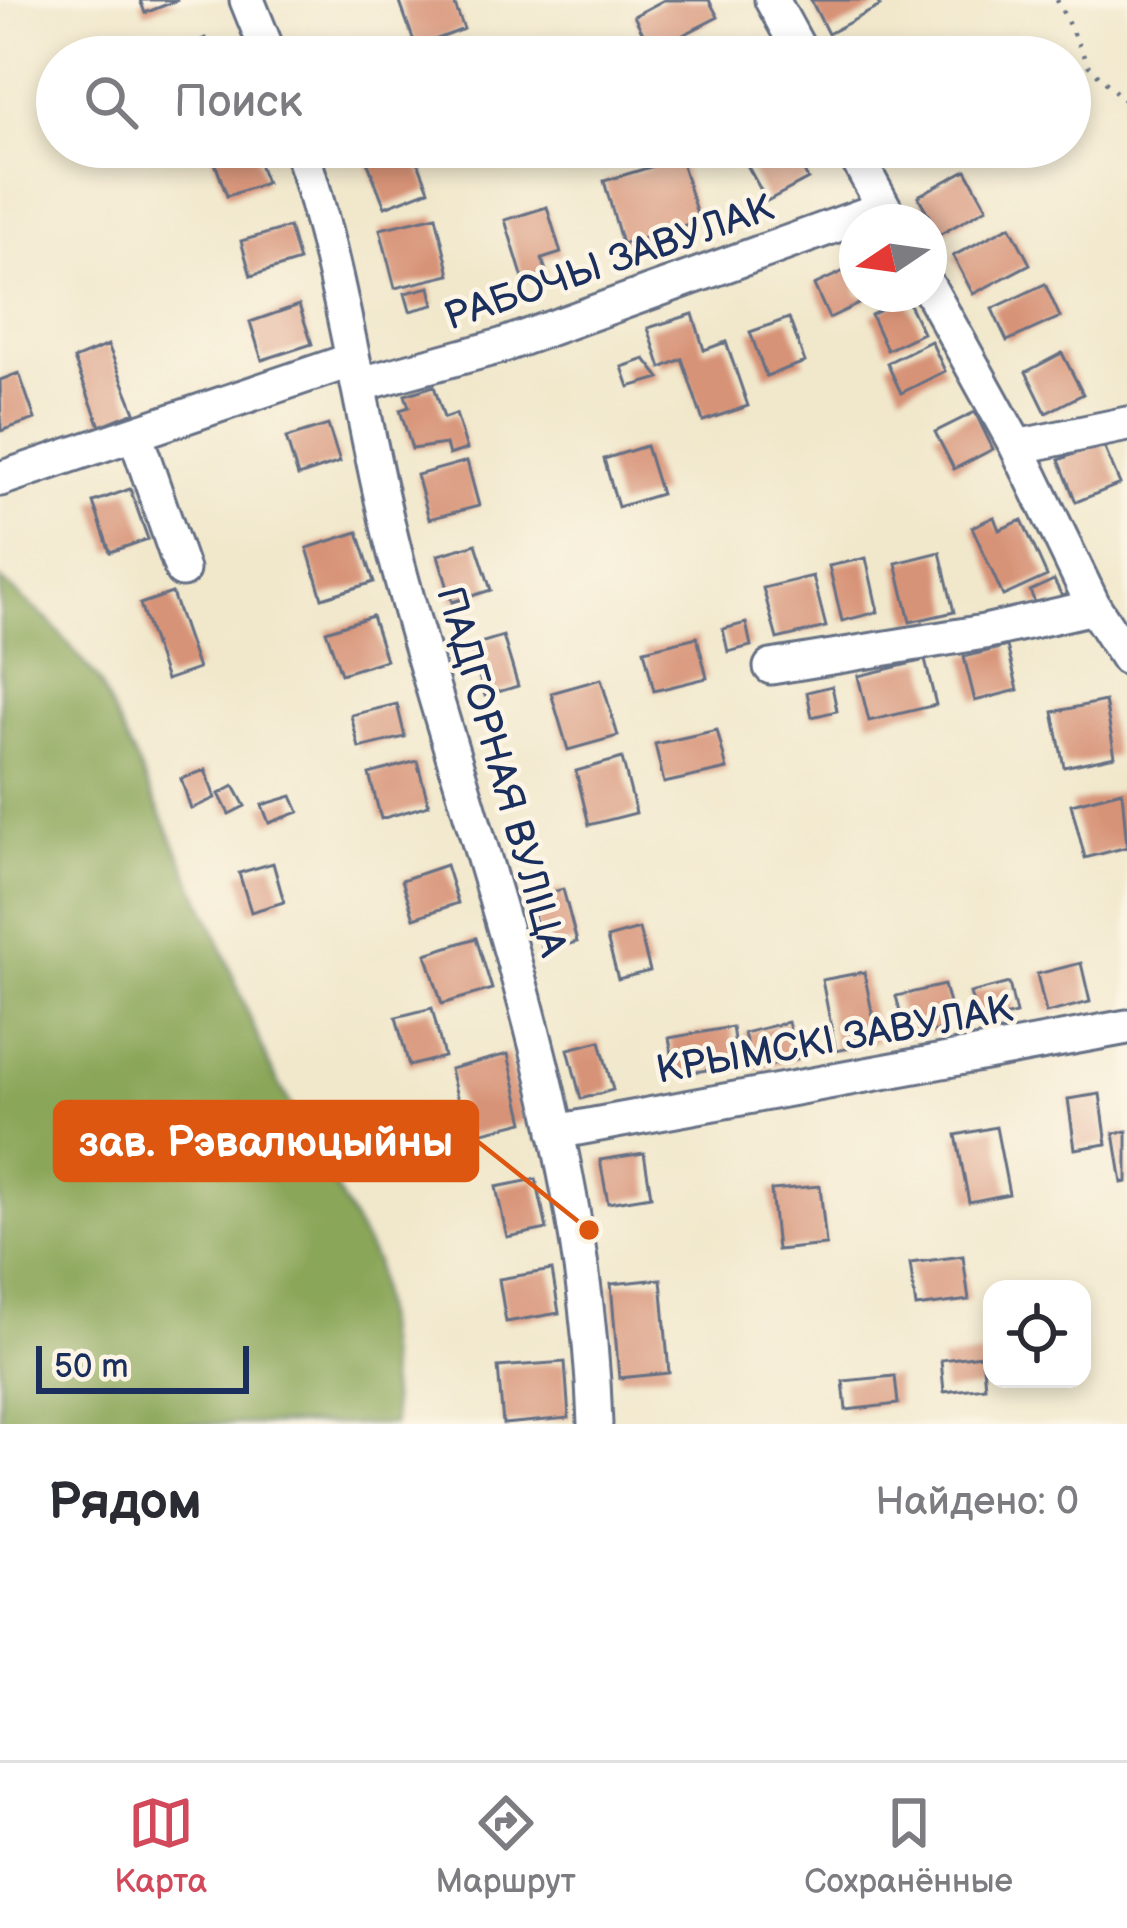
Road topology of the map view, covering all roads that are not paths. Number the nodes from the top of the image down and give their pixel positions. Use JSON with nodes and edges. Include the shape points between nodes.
{"nodes":[{"id":1,"x":247,"y":0,"type":"edge"},
{"id":2,"x":772,"y":0,"type":"edge"},
{"id":3,"x":262,"y":36,"type":"edge"},
{"id":4,"x":792,"y":36,"type":"edge"},
{"id":5,"x":305,"y":168,"type":"edge"},
{"id":6,"x":862,"y":168,"type":"edge"},
{"id":7,"x":882,"y":204,"type":"edge"},
{"id":8,"x":839,"y":232,"type":"edge"},
{"id":9,"x":942,"y":312,"type":"edge"},
{"id":10,"x":355,"y":373,"type":"junction"},
{"id":11,"x":1127,"y":424,"type":"edge"},
{"id":12,"x":135,"y":434,"type":"junction"},
{"id":13,"x":1017,"y":447,"type":"junction"},
{"id":14,"x":0,"y":479,"type":"edge"},
{"id":15,"x":182,"y":570,"type":"dead end"},
{"id":16,"x":1094,"y":607,"type":"junction"},
{"id":17,"x":1127,"y":658,"type":"edge"},
{"id":18,"x":771,"y":667,"type":"dead end"},
{"id":19,"x":1127,"y":1027,"type":"edge"},
{"id":20,"x":556,"y":1132,"type":"junction"},
{"id":21,"x":596,"y":1424,"type":"edge"}],
"edges":[{"from":1,"to":3,"type":"street"},
{"from":2,"to":4,"type":"street"},
{"from":5,"to":10,"type":"street","name":"ПАДГОРНАЯ ВУЛІЦА"},
{"from":6,"to":7,"type":"street"},
{"from":8,"to":10,"type":"street","name":"РАБОЧЫ ЗАВУЛАК","via":[[501,346]]},
{"from":9,"to":13,"type":"street"},
{"from":10,"to":12,"type":"street","name":"РАБОЧЫ ЗАВУЛАК"},
{"from":10,"to":20,"type":"street","name":"ПАДГОРНАЯ ВУЛІЦА","via":[[399,567],[525,996]]},
{"from":11,"to":13,"type":"street"},
{"from":12,"to":14,"type":"street","name":"РАБОЧЫ ЗАВУЛАК"},
{"from":12,"to":15,"type":"street"},
{"from":13,"to":16,"type":"street"},
{"from":16,"to":17,"type":"street"},
{"from":16,"to":18,"type":"street"},
{"from":19,"to":20,"type":"street","name":"КРЫМСКІ ЗАВУЛАК"},
{"from":20,"to":21,"type":"street","name":"ПАДГОРНАЯ ВУЛІЦА"}]}
